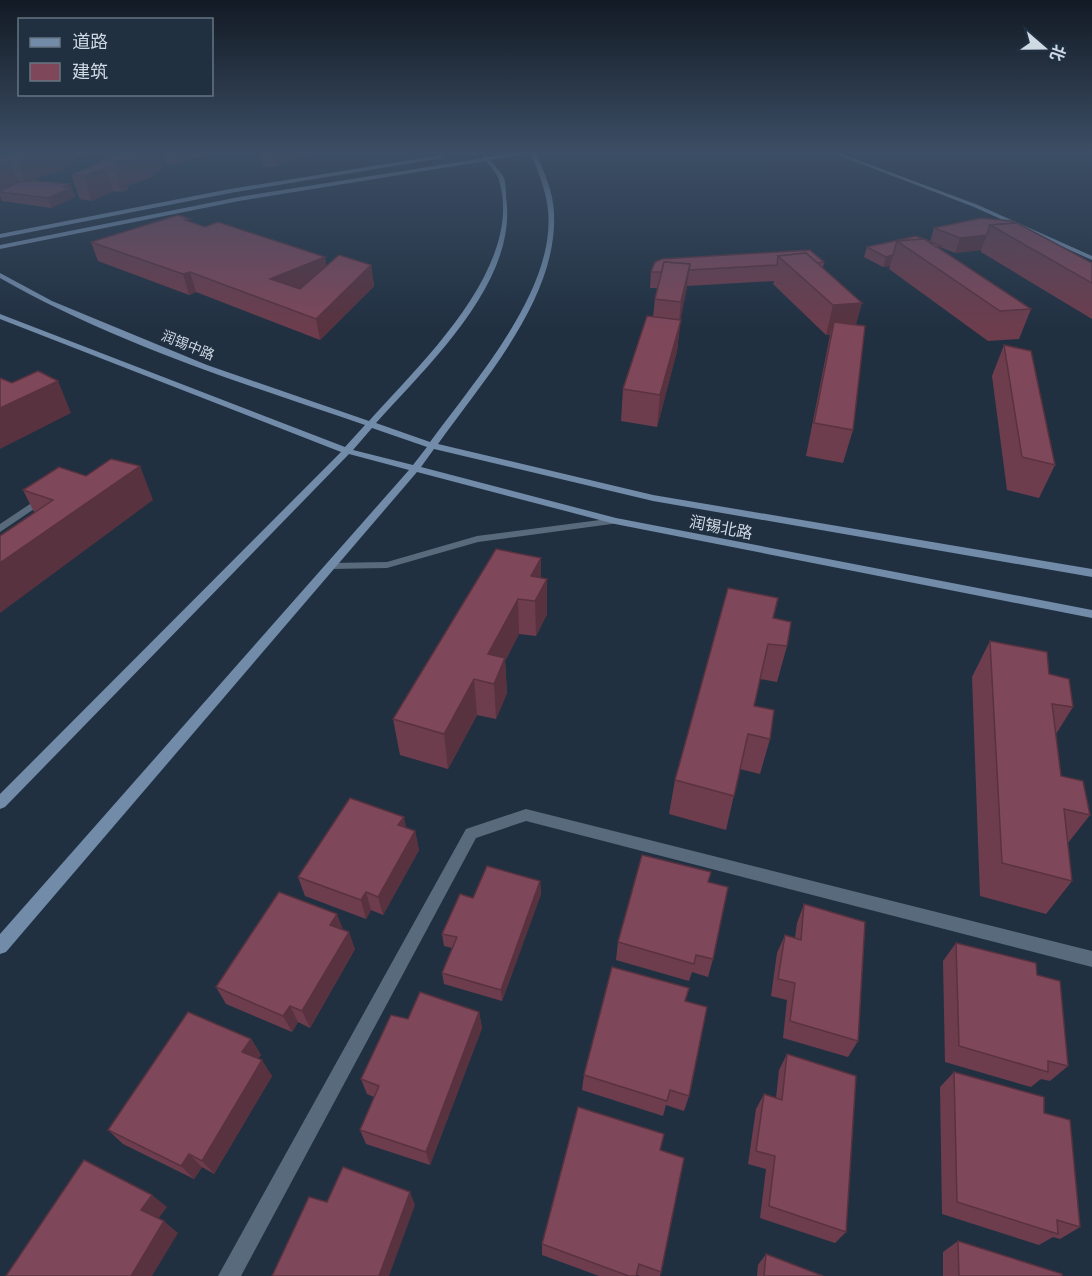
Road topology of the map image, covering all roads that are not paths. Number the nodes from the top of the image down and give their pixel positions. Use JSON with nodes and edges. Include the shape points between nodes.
{"nodes":[{"id":1,"x":125,"y":212,"type":"edge"},
{"id":2,"x":177,"y":212,"type":"edge"},
{"id":3,"x":506,"y":212,"type":"edge"},
{"id":4,"x":551,"y":212,"type":"edge"},
{"id":5,"x":988,"y":212,"type":"edge"},
{"id":6,"x":0,"y":236,"type":"edge"},
{"id":7,"x":0,"y":247,"type":"edge"},
{"id":8,"x":1092,"y":258,"type":"edge"},
{"id":9,"x":0,"y":275,"type":"edge"},
{"id":10,"x":0,"y":316,"type":"edge"},
{"id":11,"x":372,"y":423,"type":"junction"},
{"id":12,"x":433,"y":446,"type":"junction"},
{"id":13,"x":347,"y":452,"type":"junction"},
{"id":14,"x":416,"y":468,"type":"junction"},
{"id":15,"x":42,"y":499,"type":"edge"},
{"id":16,"x":615,"y":521,"type":"junction"},
{"id":17,"x":0,"y":529,"type":"edge"},
{"id":18,"x":331,"y":566,"type":"junction"},
{"id":19,"x":1092,"y":573,"type":"edge"},
{"id":20,"x":1092,"y":614,"type":"edge"},
{"id":21,"x":0,"y":803,"type":"edge"},
{"id":22,"x":0,"y":946,"type":"edge"},
{"id":23,"x":1092,"y":959,"type":"edge"},
{"id":24,"x":229,"y":1276,"type":"edge"}],
"edges":[{"from":1,"to":6,"type":"main road"},
{"from":2,"to":7,"type":"main road"},
{"from":3,"to":11,"type":"main road","via":[[499,251],[478,296],[440,348]]},
{"from":4,"to":12,"type":"main road","via":[[549,245],[540,281],[518,326]]},
{"from":5,"to":8,"type":"main road"},
{"from":9,"to":11,"type":"main road","name":"润锡中路","via":[[49,303],[204,367]]},
{"from":10,"to":13,"type":"main road"},
{"from":11,"to":12,"type":"main road","name":"润锡北路"},
{"from":11,"to":13,"type":"main road"},
{"from":12,"to":14,"type":"main road"},
{"from":12,"to":19,"type":"main road","name":"润锡北路","via":[[653,498]]},
{"from":13,"to":14,"type":"main road","name":"润锡北路"},
{"from":13,"to":21,"type":"main road"},
{"from":14,"to":16,"type":"main road","name":"润锡北路"},
{"from":14,"to":18,"type":"main road"},
{"from":15,"to":17,"type":"street"},
{"from":16,"to":18,"type":"street","via":[[477,539],[387,565]]},
{"from":16,"to":20,"type":"main road","name":"润锡北路"},
{"from":18,"to":22,"type":"main road"},
{"from":23,"to":24,"type":"street","via":[[526,815],[471,833]]}]}
